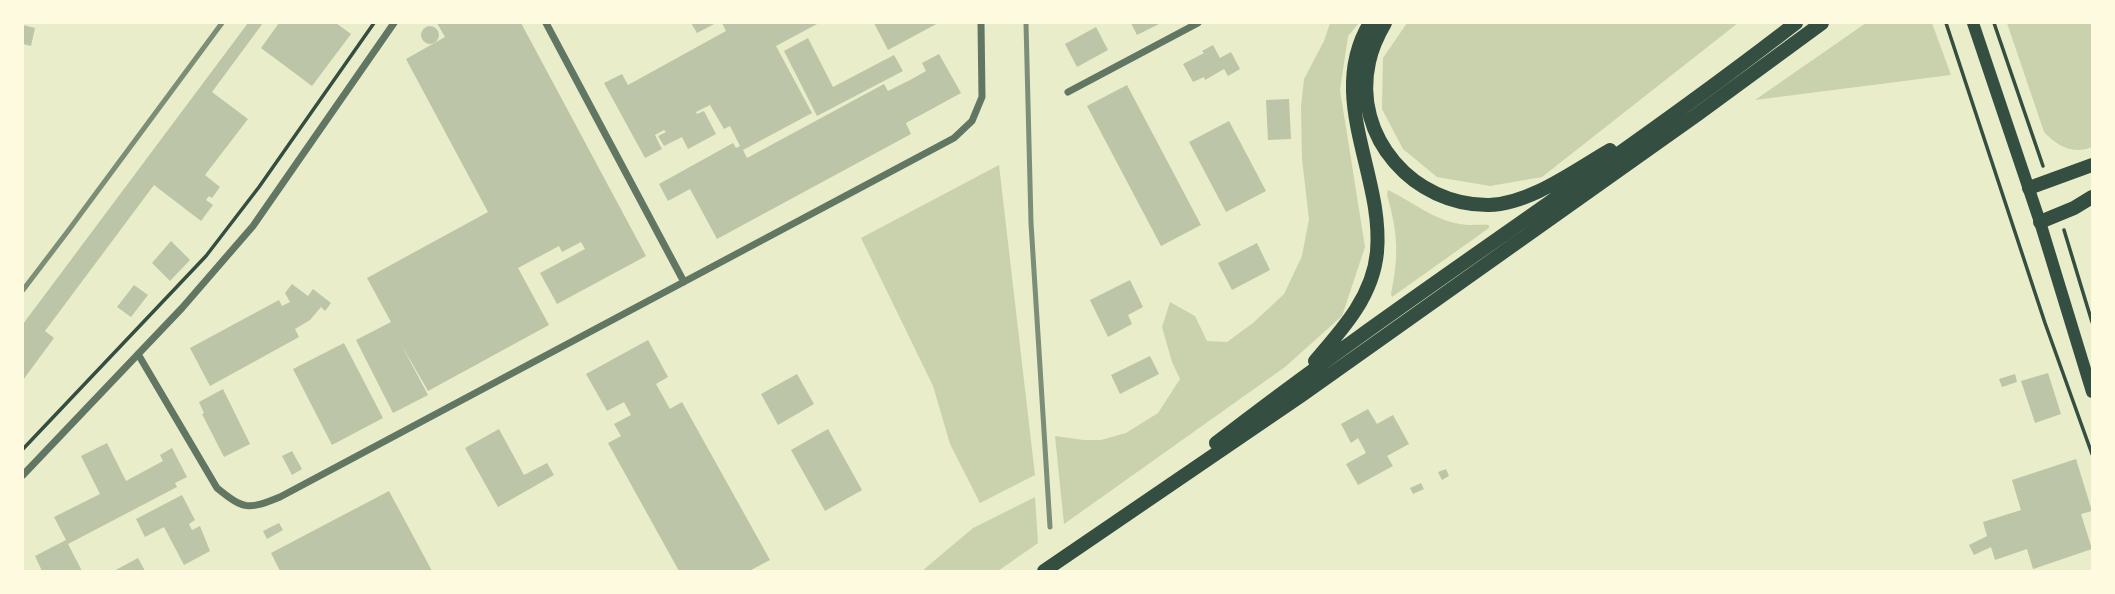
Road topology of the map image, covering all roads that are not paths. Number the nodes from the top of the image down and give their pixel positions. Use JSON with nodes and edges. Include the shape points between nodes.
{"nodes":[{"id":1,"x":394,"y":23,"type":"edge"},
{"id":2,"x":546,"y":23,"type":"edge"},
{"id":3,"x":981,"y":23,"type":"edge"},
{"id":4,"x":1198,"y":23,"type":"edge"},
{"id":5,"x":1370,"y":23,"type":"edge"},
{"id":6,"x":1385,"y":23,"type":"edge"},
{"id":7,"x":1796,"y":23,"type":"edge"},
{"id":8,"x":1822,"y":23,"type":"edge"},
{"id":9,"x":1973,"y":23,"type":"edge"},
{"id":10,"x":1068,"y":92,"type":"dead end"},
{"id":11,"x":1666,"y":118,"type":"junction"},
{"id":12,"x":2092,"y":165,"type":"edge"},
{"id":13,"x":2029,"y":188,"type":"junction"},
{"id":14,"x":2092,"y":197,"type":"edge"},
{"id":15,"x":2040,"y":222,"type":"junction"},
{"id":16,"x":684,"y":282,"type":"junction"},
{"id":17,"x":138,"y":354,"type":"junction"},
{"id":18,"x":1298,"y":380,"type":"junction"},
{"id":19,"x":2092,"y":392,"type":"edge"},
{"id":20,"x":23,"y":475,"type":"edge"},
{"id":21,"x":1107,"y":527,"type":"junction"},
{"id":22,"x":1044,"y":571,"type":"edge"}],
"edges":[{"from":1,"to":17,"type":"street","via":[[253,226]]},
{"from":2,"to":16,"type":"street"},
{"from":3,"to":16,"type":"street","via":[[982,97],[972,121],[954,138]]},
{"from":4,"to":10,"type":"street"},
{"from":5,"to":18,"type":"highway","via":[[1358,50],[1353,93],[1372,195],[1377,253],[1372,275],[1348,323]]},
{"from":6,"to":11,"type":"highway","via":[[1368,64],[1370,117],[1392,162],[1432,193],[1490,205],[1515,200]]},
{"from":7,"to":11,"type":"highway"},
{"from":8,"to":21,"type":"highway","via":[[1303,395]]},
{"from":9,"to":13,"type":"main road"},
{"from":11,"to":18,"type":"highway"},
{"from":12,"to":13,"type":"highway"},
{"from":13,"to":15,"type":"main road"},
{"from":14,"to":15,"type":"highway"},
{"from":15,"to":19,"type":"main road"},
{"from":16,"to":17,"type":"street","via":[[256,507],[235,503],[217,488]]},
{"from":17,"to":20,"type":"street"},
{"from":18,"to":21,"type":"highway"},
{"from":21,"to":22,"type":"highway"}]}
